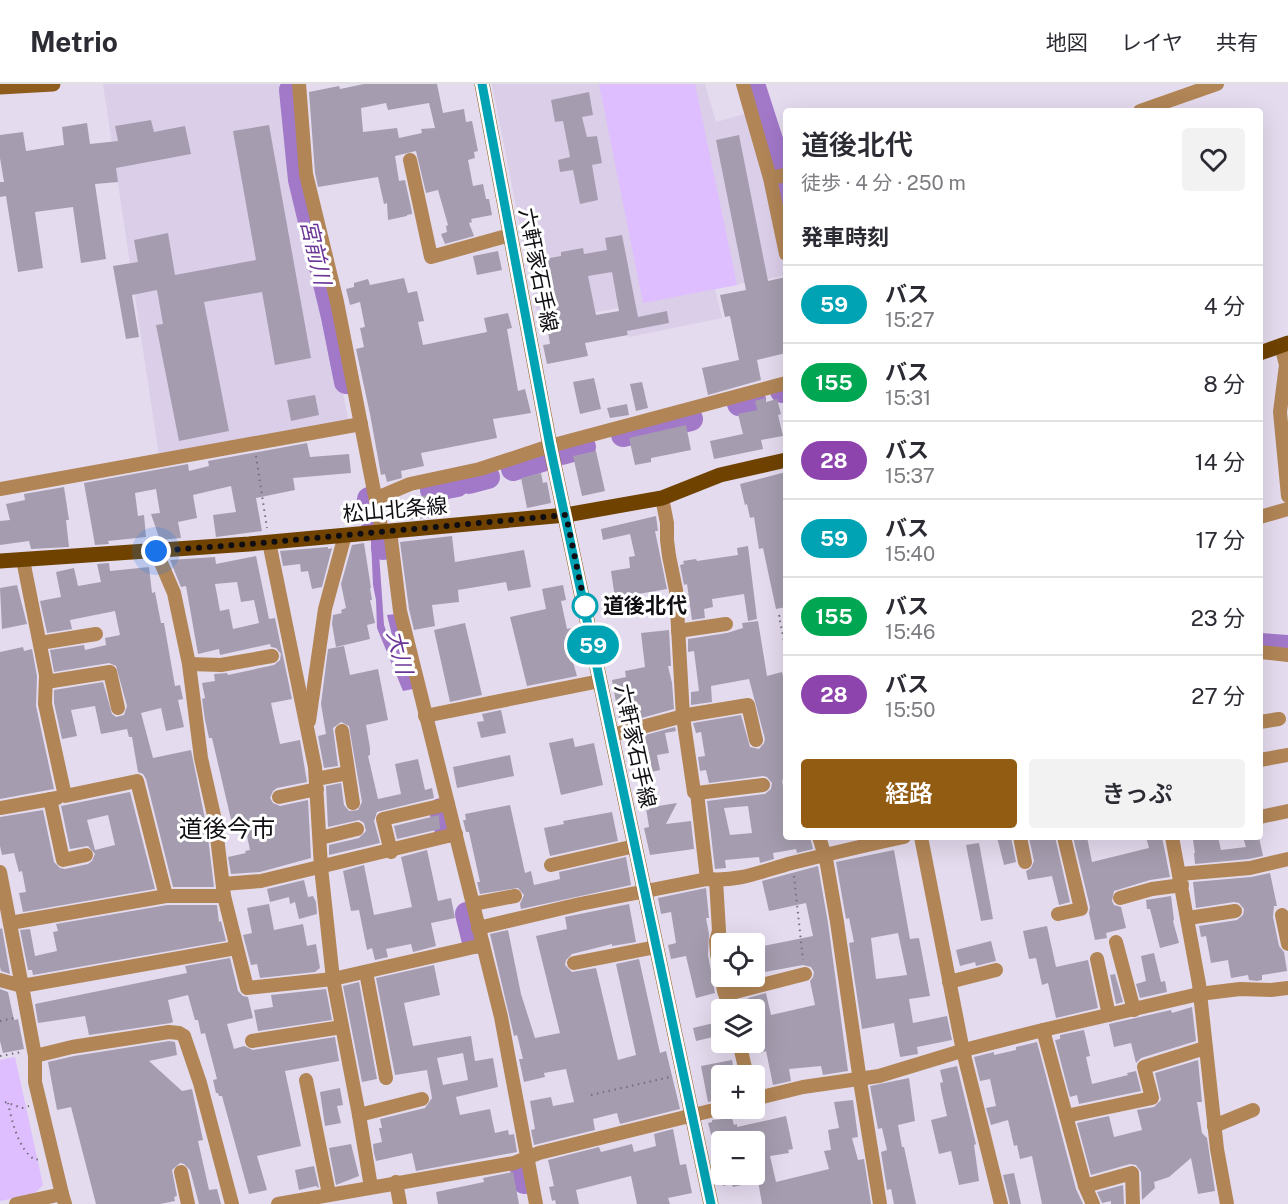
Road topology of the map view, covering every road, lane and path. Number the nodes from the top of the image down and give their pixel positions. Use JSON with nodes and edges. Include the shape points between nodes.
{"nodes":[{"id":1,"x":53,"y":84,"type":"edge"},
{"id":2,"x":299,"y":84,"type":"edge"},
{"id":3,"x":482,"y":84,"type":"edge"},
{"id":4,"x":743,"y":84,"type":"edge"},
{"id":5,"x":1217,"y":84,"type":"edge"},
{"id":6,"x":0,"y":87,"type":"edge"},
{"id":7,"x":1149,"y":108,"type":"edge"},
{"id":8,"x":410,"y":160,"type":"dead end"},
{"id":9,"x":783,"y":176,"type":"edge"},
{"id":10,"x":770,"y":178,"type":"junction"},
{"id":11,"x":510,"y":235,"type":"junction"},
{"id":12,"x":783,"y":240,"type":"edge"},
{"id":13,"x":1285,"y":344,"type":"edge"},
{"id":14,"x":1263,"y":352,"type":"edge"},
{"id":15,"x":783,"y":384,"type":"edge"},
{"id":16,"x":1285,"y":404,"type":"edge"},
{"id":17,"x":361,"y":424,"type":"junction"},
{"id":18,"x":254,"y":444,"type":"junction"},
{"id":19,"x":550,"y":446,"type":"junction"},
{"id":20,"x":783,"y":461,"type":"edge"},
{"id":21,"x":0,"y":489,"type":"edge"},
{"id":22,"x":1288,"y":496,"type":"edge"},
{"id":23,"x":377,"y":498,"type":"junction"},
{"id":24,"x":662,"y":498,"type":"junction"},
{"id":25,"x":1288,"y":509,"type":"edge"},
{"id":26,"x":566,"y":515,"type":"junction"},
{"id":27,"x":1263,"y":516,"type":"edge"},
{"id":28,"x":386,"y":531,"type":"junction"},
{"id":29,"x":345,"y":535,"type":"junction"},
{"id":30,"x":269,"y":542,"type":"junction"},
{"id":31,"x":156,"y":551,"type":"junction"},
{"id":32,"x":23,"y":560,"type":"junction"},
{"id":33,"x":0,"y":561,"type":"edge"},
{"id":34,"x":783,"y":615,"type":"edge"},
{"id":35,"x":726,"y":624,"type":"dead end"},
{"id":36,"x":678,"y":630,"type":"junction"},
{"id":37,"x":96,"y":634,"type":"dead end"},
{"id":38,"x":783,"y":636,"type":"edge"},
{"id":39,"x":40,"y":643,"type":"junction"},
{"id":40,"x":1263,"y":652,"type":"edge"},
{"id":41,"x":1288,"y":655,"type":"edge"},
{"id":42,"x":272,"y":656,"type":"dead end"},
{"id":43,"x":189,"y":664,"type":"junction"},
{"id":44,"x":600,"y":681,"type":"junction"},
{"id":45,"x":46,"y":682,"type":"junction"},
{"id":46,"x":118,"y":708,"type":"dead end"},
{"id":47,"x":425,"y":716,"type":"junction"},
{"id":48,"x":683,"y":717,"type":"junction"},
{"id":49,"x":1279,"y":718,"type":"dead end"},
{"id":50,"x":1263,"y":721,"type":"edge"},
{"id":51,"x":308,"y":731,"type":"junction"},
{"id":52,"x":342,"y":731,"type":"dead end"},
{"id":53,"x":612,"y":735,"type":"junction"},
{"id":54,"x":756,"y":740,"type":"dead end"},
{"id":55,"x":1288,"y":755,"type":"edge"},
{"id":56,"x":1263,"y":759,"type":"edge"},
{"id":57,"x":348,"y":773,"type":"junction"},
{"id":58,"x":316,"y":784,"type":"junction"},
{"id":59,"x":763,"y":785,"type":"dead end"},
{"id":60,"x":697,"y":793,"type":"junction"},
{"id":61,"x":65,"y":796,"type":"junction"},
{"id":62,"x":279,"y":796,"type":"dead end"},
{"id":63,"x":50,"y":799,"type":"junction"},
{"id":64,"x":353,"y":803,"type":"dead end"},
{"id":65,"x":448,"y":804,"type":"junction"},
{"id":66,"x":0,"y":808,"type":"edge"},
{"id":67,"x":1288,"y":811,"type":"edge"},
{"id":68,"x":1263,"y":816,"type":"edge"},
{"id":69,"x":357,"y":829,"type":"dead end"},
{"id":70,"x":456,"y":834,"type":"junction"},
{"id":71,"x":320,"y":837,"type":"junction"},
{"id":72,"x":820,"y":840,"type":"edge"},
{"id":73,"x":891,"y":840,"type":"edge"},
{"id":74,"x":922,"y":840,"type":"edge"},
{"id":75,"x":1021,"y":840,"type":"edge"},
{"id":76,"x":1065,"y":840,"type":"edge"},
{"id":77,"x":1173,"y":840,"type":"edge"},
{"id":78,"x":635,"y":846,"type":"junction"},
{"id":79,"x":391,"y":852,"type":"junction"},
{"id":80,"x":86,"y":855,"type":"dead end"},
{"id":81,"x":824,"y":855,"type":"junction"},
{"id":82,"x":1288,"y":859,"type":"edge"},
{"id":83,"x":1025,"y":861,"type":"dead end"},
{"id":84,"x":792,"y":863,"type":"junction"},
{"id":85,"x":551,"y":865,"type":"dead end"},
{"id":86,"x":321,"y":867,"type":"junction"},
{"id":87,"x":0,"y":872,"type":"edge"},
{"id":88,"x":711,"y":879,"type":"junction"},
{"id":89,"x":1181,"y":880,"type":"junction"},
{"id":90,"x":224,"y":890,"type":"junction"},
{"id":91,"x":645,"y":892,"type":"junction"},
{"id":92,"x":166,"y":896,"type":"junction"},
{"id":93,"x":515,"y":896,"type":"dead end"},
{"id":94,"x":1120,"y":898,"type":"dead end"},
{"id":95,"x":473,"y":904,"type":"junction"},
{"id":96,"x":1235,"y":911,"type":"dead end"},
{"id":97,"x":1058,"y":914,"type":"dead end"},
{"id":98,"x":1282,"y":915,"type":"dead end"},
{"id":99,"x":1188,"y":918,"type":"junction"},
{"id":100,"x":10,"y":923,"type":"junction"},
{"id":101,"x":478,"y":928,"type":"junction"},
{"id":102,"x":1116,"y":942,"type":"dead end"},
{"id":103,"x":1288,"y":944,"type":"edge"},
{"id":104,"x":483,"y":945,"type":"junction"},
{"id":105,"x":656,"y":947,"type":"junction"},
{"id":106,"x":236,"y":948,"type":"junction"},
{"id":107,"x":1097,"y":959,"type":"dead end"},
{"id":108,"x":574,"y":963,"type":"dead end"},
{"id":109,"x":996,"y":970,"type":"dead end"},
{"id":110,"x":366,"y":972,"type":"junction"},
{"id":111,"x":805,"y":974,"type":"joint"},
{"id":112,"x":333,"y":979,"type":"junction"},
{"id":113,"x":0,"y":980,"type":"edge"},
{"id":114,"x":949,"y":982,"type":"junction"},
{"id":115,"x":22,"y":986,"type":"junction"},
{"id":116,"x":1288,"y":988,"type":"edge"},
{"id":117,"x":1199,"y":994,"type":"junction"},
{"id":118,"x":728,"y":999,"type":"edge"},
{"id":119,"x":731,"y":999,"type":"edge"},
{"id":120,"x":1134,"y":1010,"type":"junction"},
{"id":121,"x":1109,"y":1015,"type":"junction"},
{"id":122,"x":342,"y":1028,"type":"junction"},
{"id":123,"x":1043,"y":1030,"type":"junction"},
{"id":124,"x":252,"y":1041,"type":"dead end"},
{"id":125,"x":1205,"y":1048,"type":"junction"},
{"id":126,"x":963,"y":1051,"type":"junction"},
{"id":127,"x":35,"y":1053,"type":"junction"},
{"id":128,"x":0,"y":1056,"type":"edge"},
{"id":129,"x":683,"y":1074,"type":"junction"},
{"id":130,"x":386,"y":1078,"type":"dead end"},
{"id":131,"x":306,"y":1080,"type":"dead end"},
{"id":132,"x":860,"y":1081,"type":"junction"},
{"id":133,"x":591,"y":1095,"type":"dead end"},
{"id":134,"x":765,"y":1096,"type":"edge"},
{"id":135,"x":422,"y":1099,"type":"dead end"},
{"id":136,"x":40,"y":1103,"type":"junction"},
{"id":137,"x":1253,"y":1110,"type":"dead end"},
{"id":138,"x":711,"y":1111,"type":"edge"},
{"id":139,"x":359,"y":1115,"type":"junction"},
{"id":140,"x":692,"y":1116,"type":"junction"},
{"id":141,"x":1066,"y":1116,"type":"junction"},
{"id":142,"x":1214,"y":1126,"type":"junction"},
{"id":143,"x":52,"y":1155,"type":"junction"},
{"id":144,"x":528,"y":1158,"type":"junction"},
{"id":145,"x":181,"y":1172,"type":"dead end"},
{"id":146,"x":396,"y":1182,"type":"junction"},
{"id":147,"x":1085,"y":1185,"type":"junction"},
{"id":148,"x":371,"y":1187,"type":"junction"},
{"id":149,"x":329,"y":1194,"type":"junction"},
{"id":150,"x":351,"y":1197,"type":"edge"},
{"id":151,"x":63,"y":1199,"type":"edge"},
{"id":152,"x":314,"y":1201,"type":"edge"},
{"id":153,"x":16,"y":1204,"type":"edge"},
{"id":154,"x":188,"y":1204,"type":"edge"},
{"id":155,"x":232,"y":1204,"type":"edge"},
{"id":156,"x":279,"y":1204,"type":"edge"},
{"id":157,"x":400,"y":1204,"type":"edge"},
{"id":158,"x":536,"y":1204,"type":"edge"},
{"id":159,"x":711,"y":1204,"type":"edge"},
{"id":160,"x":880,"y":1204,"type":"edge"},
{"id":161,"x":1001,"y":1204,"type":"edge"},
{"id":162,"x":1093,"y":1204,"type":"edge"},
{"id":163,"x":1133,"y":1204,"type":"edge"},
{"id":164,"x":1227,"y":1204,"type":"edge"}],
"edges":[{"from":1,"to":6,"type":"main road"},
{"from":2,"to":17,"type":"street","via":[[306,174]]},
{"from":3,"to":11,"type":"main road","name":"六軒家石手線"},
{"from":4,"to":10,"type":"street"},
{"from":5,"to":7,"type":"street"},
{"from":8,"to":11,"type":"street","via":[[431,257]]},
{"from":9,"to":10,"type":"street"},
{"from":10,"to":12,"type":"street"},
{"from":11,"to":19,"type":"main road","name":"六軒家石手線"},
{"from":13,"to":14,"type":"main road"},
{"from":13,"to":16,"type":"street"},
{"from":15,"to":19,"type":"street"},
{"from":16,"to":22,"type":"street"},
{"from":17,"to":18,"type":"street"},
{"from":17,"to":23,"type":"street"},
{"from":18,"to":21,"type":"street"},
{"from":18,"to":30,"type":"path"},
{"from":19,"to":23,"type":"street","via":[[480,469],[410,484]]},
{"from":19,"to":26,"type":"main road","name":"六軒家石手線"},
{"from":20,"to":24,"type":"main road","name":"松山北条線","via":[[720,475]]},
{"from":23,"to":28,"type":"street"},
{"from":24,"to":26,"type":"main road","name":"松山北条線"},
{"from":24,"to":36,"type":"street"},
{"from":25,"to":27,"type":"street"},
{"from":26,"to":28,"type":"main road","name":"松山北条線"},
{"from":26,"to":44,"type":"main road","name":"六軒家石手線"},
{"from":28,"to":29,"type":"main road","name":"松山北条線"},
{"from":28,"to":47,"type":"street","via":[[399,611]]},
{"from":29,"to":30,"type":"main road","name":"松山北条線"},
{"from":29,"to":51,"type":"street","via":[[325,609]]},
{"from":30,"to":31,"type":"main road","name":"松山北条線"},
{"from":30,"to":51,"type":"street"},
{"from":31,"to":32,"type":"main road","name":"松山北条線"},
{"from":31,"to":43,"type":"street","via":[[174,593]]},
{"from":32,"to":33,"type":"main road","name":"松山北条線"},
{"from":32,"to":39,"type":"street"},
{"from":34,"to":38,"type":"path","via":[[779,616]]},
{"from":35,"to":36,"type":"street"},
{"from":36,"to":48,"type":"street"},
{"from":37,"to":39,"type":"street"},
{"from":39,"to":45,"type":"street"},
{"from":40,"to":41,"type":"street"},
{"from":42,"to":43,"type":"street","via":[[221,665]]},
{"from":43,"to":90,"type":"street"},
{"from":44,"to":47,"type":"street"},
{"from":44,"to":53,"type":"main road","name":"六軒家石手線"},
{"from":45,"to":46,"type":"street","via":[[110,672]]},
{"from":45,"to":61,"type":"street","via":[[45,704]]},
{"from":47,"to":65,"type":"street"},
{"from":48,"to":53,"type":"street"},
{"from":48,"to":54,"type":"street","via":[[748,705]]},
{"from":48,"to":60,"type":"street"},
{"from":49,"to":50,"type":"street"},
{"from":51,"to":58,"type":"street"},
{"from":52,"to":57,"type":"street"},
{"from":53,"to":78,"type":"main road","name":"六軒家石手線"},
{"from":55,"to":56,"type":"street"},
{"from":57,"to":58,"type":"street"},
{"from":57,"to":64,"type":"street"},
{"from":58,"to":62,"type":"street"},
{"from":58,"to":71,"type":"street"},
{"from":59,"to":60,"type":"street"},
{"from":60,"to":88,"type":"street"},
{"from":61,"to":63,"type":"street"},
{"from":61,"to":92,"type":"street","via":[[137,781]]},
{"from":63,"to":66,"type":"street"},
{"from":63,"to":80,"type":"street","via":[[63,860]]},
{"from":65,"to":70,"type":"street"},
{"from":65,"to":79,"type":"street","via":[[383,819]]},
{"from":67,"to":68,"type":"street"},
{"from":69,"to":71,"type":"street"},
{"from":70,"to":79,"type":"street"},
{"from":70,"to":95,"type":"street"},
{"from":71,"to":86,"type":"street"},
{"from":72,"to":81,"type":"street"},
{"from":73,"to":81,"type":"street"},
{"from":74,"to":114,"type":"street"},
{"from":75,"to":83,"type":"street"},
{"from":76,"to":97,"type":"street","via":[[1081,909]]},
{"from":77,"to":89,"type":"street"},
{"from":78,"to":85,"type":"street"},
{"from":78,"to":91,"type":"main road","name":"六軒家石手線"},
{"from":79,"to":86,"type":"street"},
{"from":81,"to":84,"type":"street"},
{"from":81,"to":132,"type":"street"},
{"from":82,"to":89,"type":"street"},
{"from":84,"to":88,"type":"street","via":[[726,880]]},
{"from":84,"to":111,"type":"path"},
{"from":86,"to":90,"type":"street"},
{"from":86,"to":112,"type":"street"},
{"from":87,"to":100,"type":"street"},
{"from":88,"to":91,"type":"street"},
{"from":88,"to":118,"type":"street","via":[[719,931],[717,954]]},
{"from":89,"to":94,"type":"street"},
{"from":89,"to":99,"type":"street"},
{"from":90,"to":92,"type":"street"},
{"from":90,"to":106,"type":"street"},
{"from":91,"to":101,"type":"street"},
{"from":91,"to":105,"type":"main road","name":"六軒家石手線"},
{"from":92,"to":100,"type":"street"},
{"from":93,"to":95,"type":"street"},
{"from":95,"to":101,"type":"street"},
{"from":96,"to":99,"type":"street"},
{"from":98,"to":103,"type":"street"},
{"from":99,"to":117,"type":"street"},
{"from":100,"to":115,"type":"street"},
{"from":101,"to":104,"type":"street"},
{"from":102,"to":120,"type":"street"},
{"from":104,"to":110,"type":"street"},
{"from":104,"to":144,"type":"street"},
{"from":105,"to":108,"type":"street"},
{"from":105,"to":129,"type":"main road","name":"六軒家石手線"},
{"from":106,"to":112,"type":"street","via":[[247,988]]},
{"from":106,"to":115,"type":"street"},
{"from":107,"to":121,"type":"street"},
{"from":109,"to":114,"type":"street"},
{"from":110,"to":112,"type":"street"},
{"from":110,"to":130,"type":"street"},
{"from":111,"to":119,"type":"street","via":[[735,992]]},
{"from":112,"to":122,"type":"street"},
{"from":113,"to":115,"type":"street"},
{"from":114,"to":126,"type":"street"},
{"from":115,"to":127,"type":"street"},
{"from":116,"to":117,"type":"street"},
{"from":117,"to":120,"type":"street"},
{"from":117,"to":125,"type":"street"},
{"from":120,"to":121,"type":"street"},
{"from":121,"to":123,"type":"street"},
{"from":122,"to":124,"type":"street"},
{"from":122,"to":139,"type":"street"},
{"from":123,"to":126,"type":"street"},
{"from":123,"to":141,"type":"street"},
{"from":125,"to":141,"type":"street","via":[[1144,1067],[1152,1098]]},
{"from":125,"to":142,"type":"street"},
{"from":126,"to":132,"type":"street"},
{"from":126,"to":161,"type":"street"},
{"from":127,"to":128,"type":"path"},
{"from":127,"to":136,"type":"street"},
{"from":127,"to":155,"type":"street","via":[[169,1032],[184,1036]]},
{"from":129,"to":133,"type":"path"},
{"from":129,"to":140,"type":"main road","name":"六軒家石手線"},
{"from":131,"to":149,"type":"street"},
{"from":132,"to":134,"type":"street","via":[[804,1087]]},
{"from":132,"to":160,"type":"street"},
{"from":135,"to":139,"type":"street"},
{"from":136,"to":143,"type":"street"},
{"from":136,"to":143,"type":"path","via":[[22,1108],[6,1102],[31,1158]]},
{"from":137,"to":142,"type":"street"},
{"from":138,"to":140,"type":"street"},
{"from":139,"to":148,"type":"street"},
{"from":140,"to":144,"type":"street"},
{"from":140,"to":159,"type":"main road","name":"六軒家石手線"},
{"from":141,"to":147,"type":"street"},
{"from":142,"to":164,"type":"street"},
{"from":143,"to":151,"type":"street"},
{"from":144,"to":146,"type":"street"},
{"from":144,"to":158,"type":"street"},
{"from":145,"to":154,"type":"street"},
{"from":146,"to":148,"type":"street"},
{"from":146,"to":157,"type":"street"},
{"from":147,"to":162,"type":"street"},
{"from":147,"to":163,"type":"street","via":[[1132,1173]]},
{"from":148,"to":150,"type":"street"},
{"from":149,"to":150,"type":"street"},
{"from":149,"to":152,"type":"street"},
{"from":151,"to":153,"type":"street"},
{"from":152,"to":156,"type":"street"}]}
